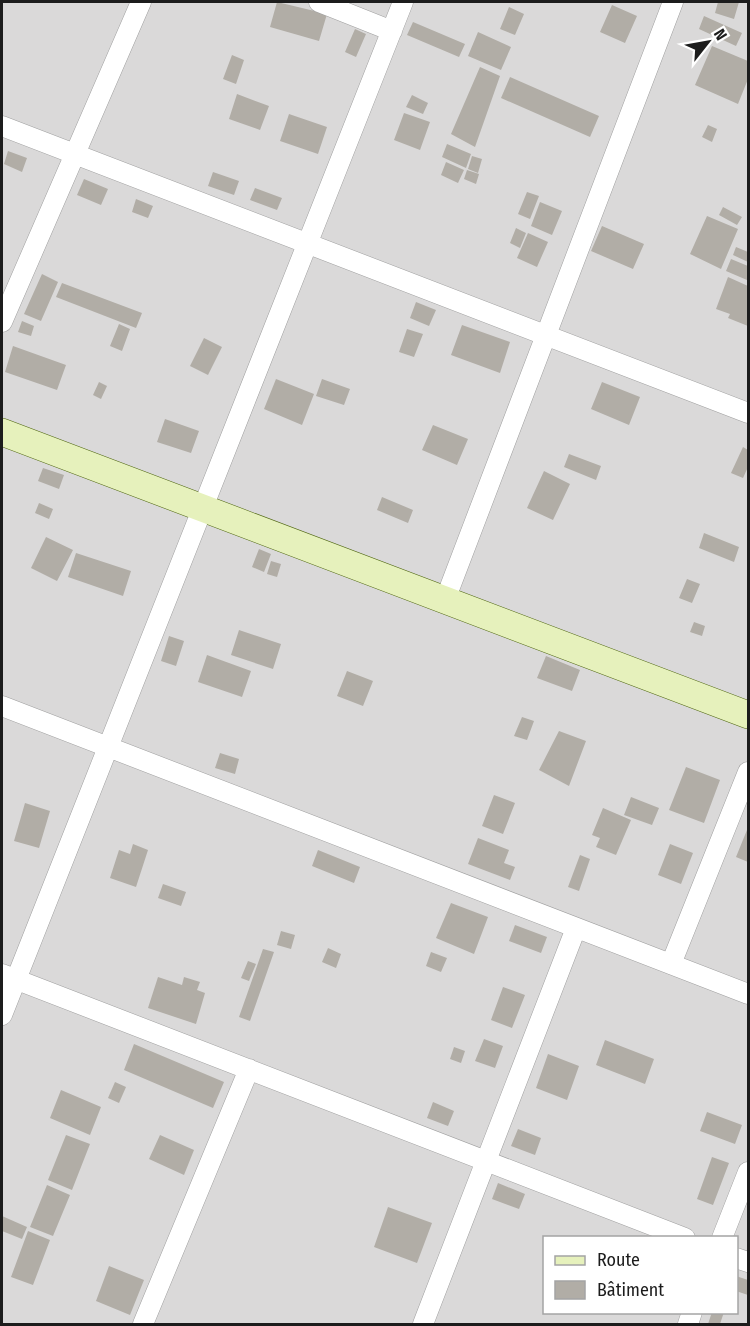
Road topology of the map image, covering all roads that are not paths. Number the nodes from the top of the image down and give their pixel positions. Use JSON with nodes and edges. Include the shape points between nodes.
{"nodes":[{"id":1,"x":141,"y":2,"type":"edge"},
{"id":2,"x":319,"y":2,"type":"edge"},
{"id":3,"x":404,"y":2,"type":"edge"},
{"id":4,"x":673,"y":2,"type":"edge"},
{"id":5,"x":392,"y":30,"type":"junction"},
{"id":6,"x":2,"y":126,"type":"edge"},
{"id":7,"x":75,"y":154,"type":"junction"},
{"id":8,"x":307,"y":244,"type":"junction"},
{"id":9,"x":2,"y":322,"type":"edge"},
{"id":10,"x":545,"y":335,"type":"junction"},
{"id":11,"x":748,"y":411,"type":"edge"},
{"id":12,"x":2,"y":432,"type":"edge"},
{"id":13,"x":202,"y":508,"type":"junction"},
{"id":14,"x":445,"y":600,"type":"junction"},
{"id":15,"x":2,"y":706,"type":"edge"},
{"id":16,"x":748,"y":715,"type":"edge"},
{"id":17,"x":108,"y":747,"type":"junction"},
{"id":18,"x":748,"y":772,"type":"edge"},
{"id":19,"x":576,"y":928,"type":"junction"},
{"id":20,"x":670,"y":964,"type":"junction"},
{"id":21,"x":9,"y":977,"type":"edge"},
{"id":22,"x":748,"y":994,"type":"edge"},
{"id":23,"x":2,"y":1015,"type":"edge"},
{"id":24,"x":249,"y":1069,"type":"junction"},
{"id":25,"x":486,"y":1161,"type":"junction"},
{"id":26,"x":748,"y":1172,"type":"edge"},
{"id":27,"x":679,"y":1236,"type":"edge"},
{"id":28,"x":723,"y":1236,"type":"edge"},
{"id":29,"x":143,"y":1324,"type":"edge"},
{"id":30,"x":423,"y":1324,"type":"edge"}],
"edges":[{"from":1,"to":7,"type":"street"},
{"from":2,"to":5,"type":"street"},
{"from":3,"to":5,"type":"street"},
{"from":4,"to":10,"type":"street"},
{"from":5,"to":8,"type":"street"},
{"from":6,"to":7,"type":"street"},
{"from":7,"to":8,"type":"street"},
{"from":7,"to":9,"type":"street"},
{"from":8,"to":10,"type":"street"},
{"from":8,"to":13,"type":"street"},
{"from":10,"to":11,"type":"street"},
{"from":10,"to":14,"type":"street"},
{"from":12,"to":13,"type":"main road"},
{"from":13,"to":14,"type":"main road"},
{"from":13,"to":17,"type":"street"},
{"from":14,"to":16,"type":"main road"},
{"from":15,"to":17,"type":"street"},
{"from":17,"to":19,"type":"street"},
{"from":17,"to":21,"type":"street"},
{"from":18,"to":20,"type":"street"},
{"from":19,"to":20,"type":"street"},
{"from":19,"to":25,"type":"street"},
{"from":20,"to":22,"type":"street"},
{"from":21,"to":23,"type":"street"},
{"from":21,"to":24,"type":"street"},
{"from":24,"to":25,"type":"street"},
{"from":24,"to":29,"type":"street"},
{"from":25,"to":27,"type":"street"},
{"from":25,"to":30,"type":"street"},
{"from":26,"to":28,"type":"street"}]}
